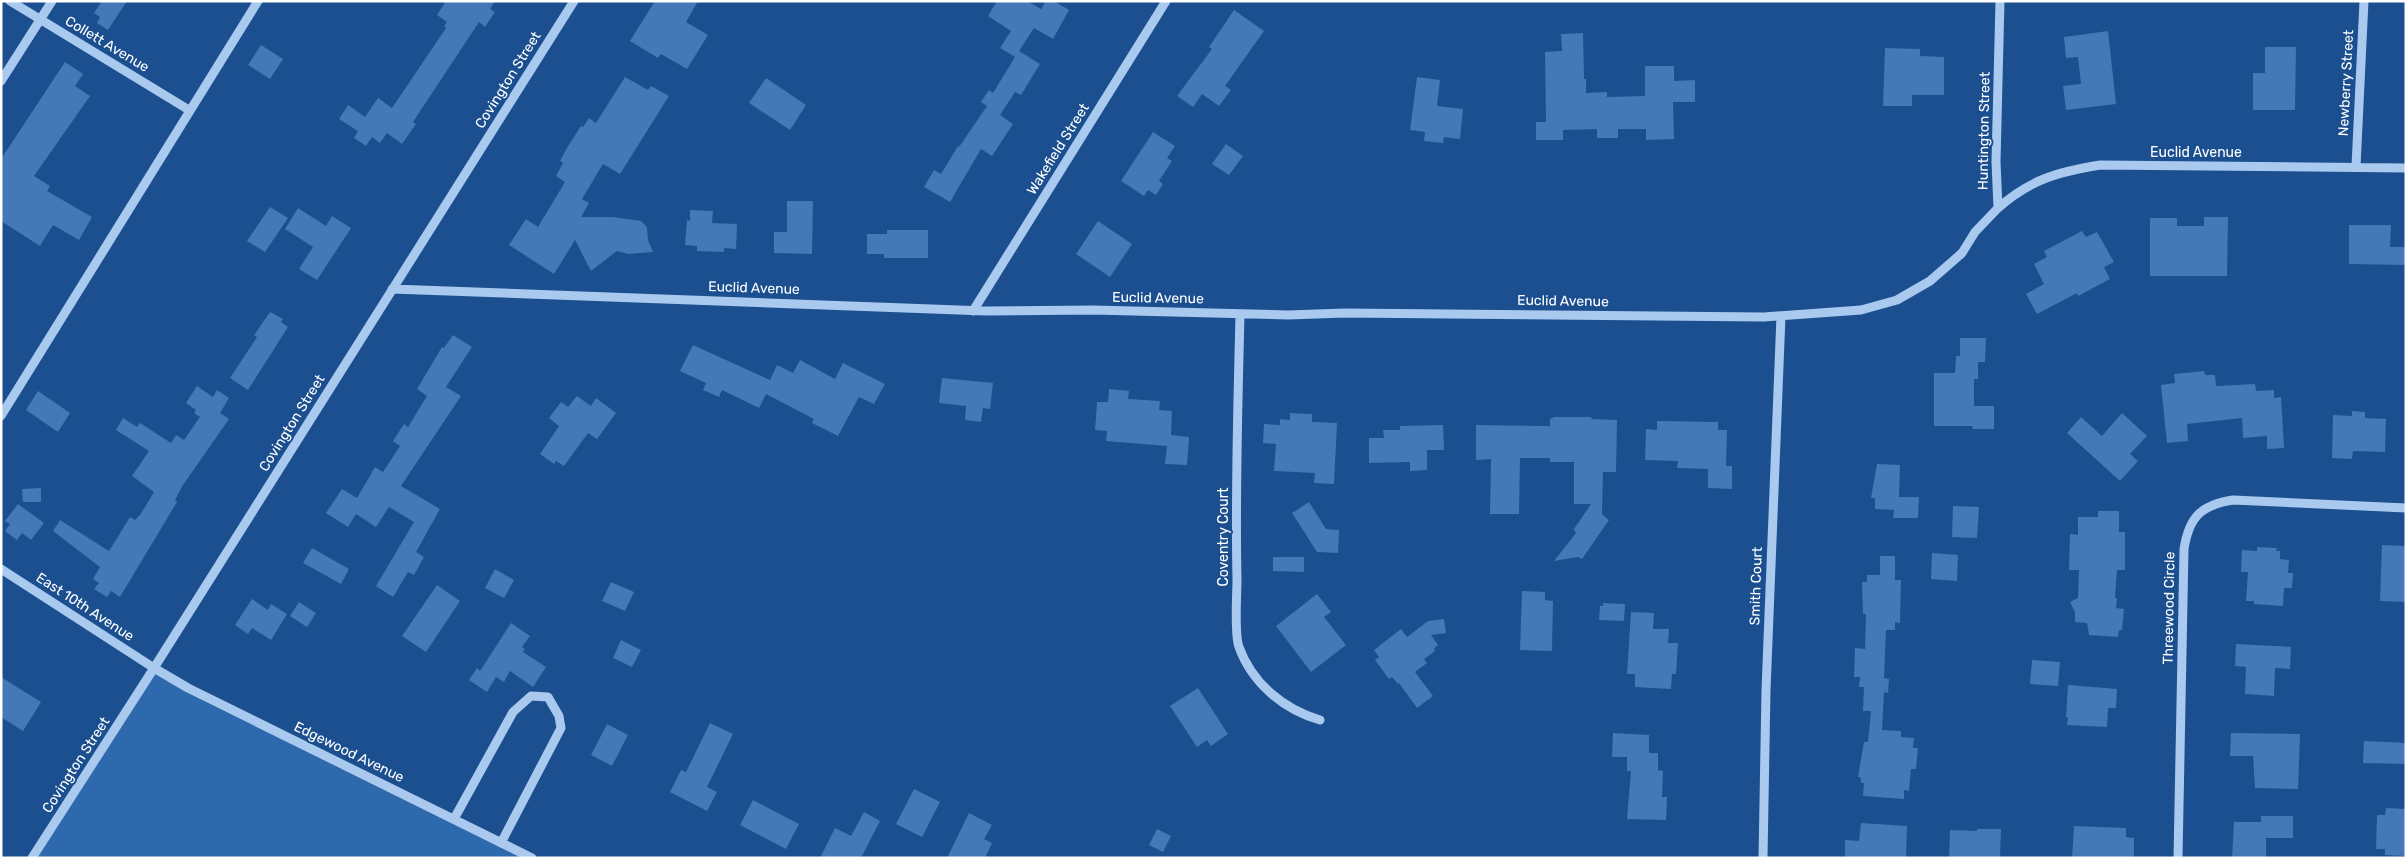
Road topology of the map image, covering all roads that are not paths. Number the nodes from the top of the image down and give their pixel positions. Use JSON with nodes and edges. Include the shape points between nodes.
{"nodes":[{"id":1,"x":10,"y":1,"type":"edge"},
{"id":2,"x":52,"y":1,"type":"edge"},
{"id":3,"x":258,"y":1,"type":"edge"},
{"id":4,"x":574,"y":1,"type":"edge"},
{"id":5,"x":1166,"y":1,"type":"edge"},
{"id":6,"x":2000,"y":1,"type":"edge"},
{"id":7,"x":2364,"y":1,"type":"edge"},
{"id":8,"x":40,"y":20,"type":"junction"},
{"id":9,"x":1,"y":81,"type":"edge"},
{"id":10,"x":189,"y":110,"type":"junction"},
{"id":11,"x":2356,"y":166,"type":"junction"},
{"id":12,"x":2406,"y":168,"type":"edge"},
{"id":13,"x":1998,"y":208,"type":"junction"},
{"id":14,"x":1920,"y":288,"type":"joint"},
{"id":15,"x":392,"y":289,"type":"junction"},
{"id":16,"x":973,"y":311,"type":"junction"},
{"id":17,"x":1240,"y":314,"type":"junction"},
{"id":18,"x":1782,"y":316,"type":"junction"},
{"id":19,"x":1,"y":416,"type":"edge"},
{"id":20,"x":2406,"y":508,"type":"edge"},
{"id":21,"x":1,"y":570,"type":"edge"},
{"id":22,"x":154,"y":668,"type":"junction"},
{"id":23,"x":1320,"y":720,"type":"dead end"},
{"id":24,"x":454,"y":819,"type":"junction"},
{"id":25,"x":501,"y":843,"type":"junction"},
{"id":26,"x":35,"y":856,"type":"edge"},
{"id":27,"x":532,"y":858,"type":"edge"},
{"id":28,"x":1763,"y":858,"type":"edge"},
{"id":29,"x":2178,"y":858,"type":"edge"}],
"edges":[{"from":1,"to":8,"type":"street","name":"Collett Avenue"},
{"from":2,"to":8,"type":"street"},
{"from":3,"to":10,"type":"street"},
{"from":4,"to":15,"type":"street","name":"Covington Street"},
{"from":5,"to":16,"type":"street","name":"Wakefield Street"},
{"from":6,"to":13,"type":"street","name":"Huntington Street"},
{"from":7,"to":11,"type":"street","name":"Newberry Street"},
{"from":8,"to":9,"type":"street"},
{"from":8,"to":10,"type":"street","name":"Collett Avenue"},
{"from":10,"to":19,"type":"street"},
{"from":11,"to":12,"type":"street","name":"Euclid Avenue"},
{"from":11,"to":13,"type":"street","name":"Euclid Avenue","via":[[2100,165],[2039,179],[2014,193]]},
{"from":13,"to":14,"type":"street","name":"Huntington Street","via":[[1952,262]]},
{"from":14,"to":18,"type":"street","name":"Euclid Avenue","via":[[1886,304],[1860,310]]},
{"from":15,"to":16,"type":"street","name":"Euclid Avenue"},
{"from":15,"to":22,"type":"street","name":"Covington Street"},
{"from":16,"to":17,"type":"street","name":"Euclid Avenue"},
{"from":17,"to":18,"type":"street","name":"Euclid Avenue"},
{"from":17,"to":23,"type":"street","name":"Coventry Court","via":[[1236,503],[1238,645],[1264,689],[1300,714]]},
{"from":18,"to":28,"type":"street","name":"Smith Court","via":[[1766,690]]},
{"from":20,"to":29,"type":"street","name":"Threewood Circle","via":[[2233,500],[2217,502],[2193,519],[2186,533],[2184,549]]},
{"from":21,"to":22,"type":"street","name":"East 10th Avenue"},
{"from":22,"to":24,"type":"street","name":"Edgewood Avenue","via":[[194,691]]},
{"from":22,"to":26,"type":"street","name":"Covington Street"},
{"from":24,"to":25,"type":"street","name":"Edgewood Avenue"},
{"from":24,"to":25,"type":"street","via":[[514,712],[531,696],[548,697],[559,716],[561,728]]},
{"from":25,"to":27,"type":"street","name":"Edgewood Avenue"}]}
